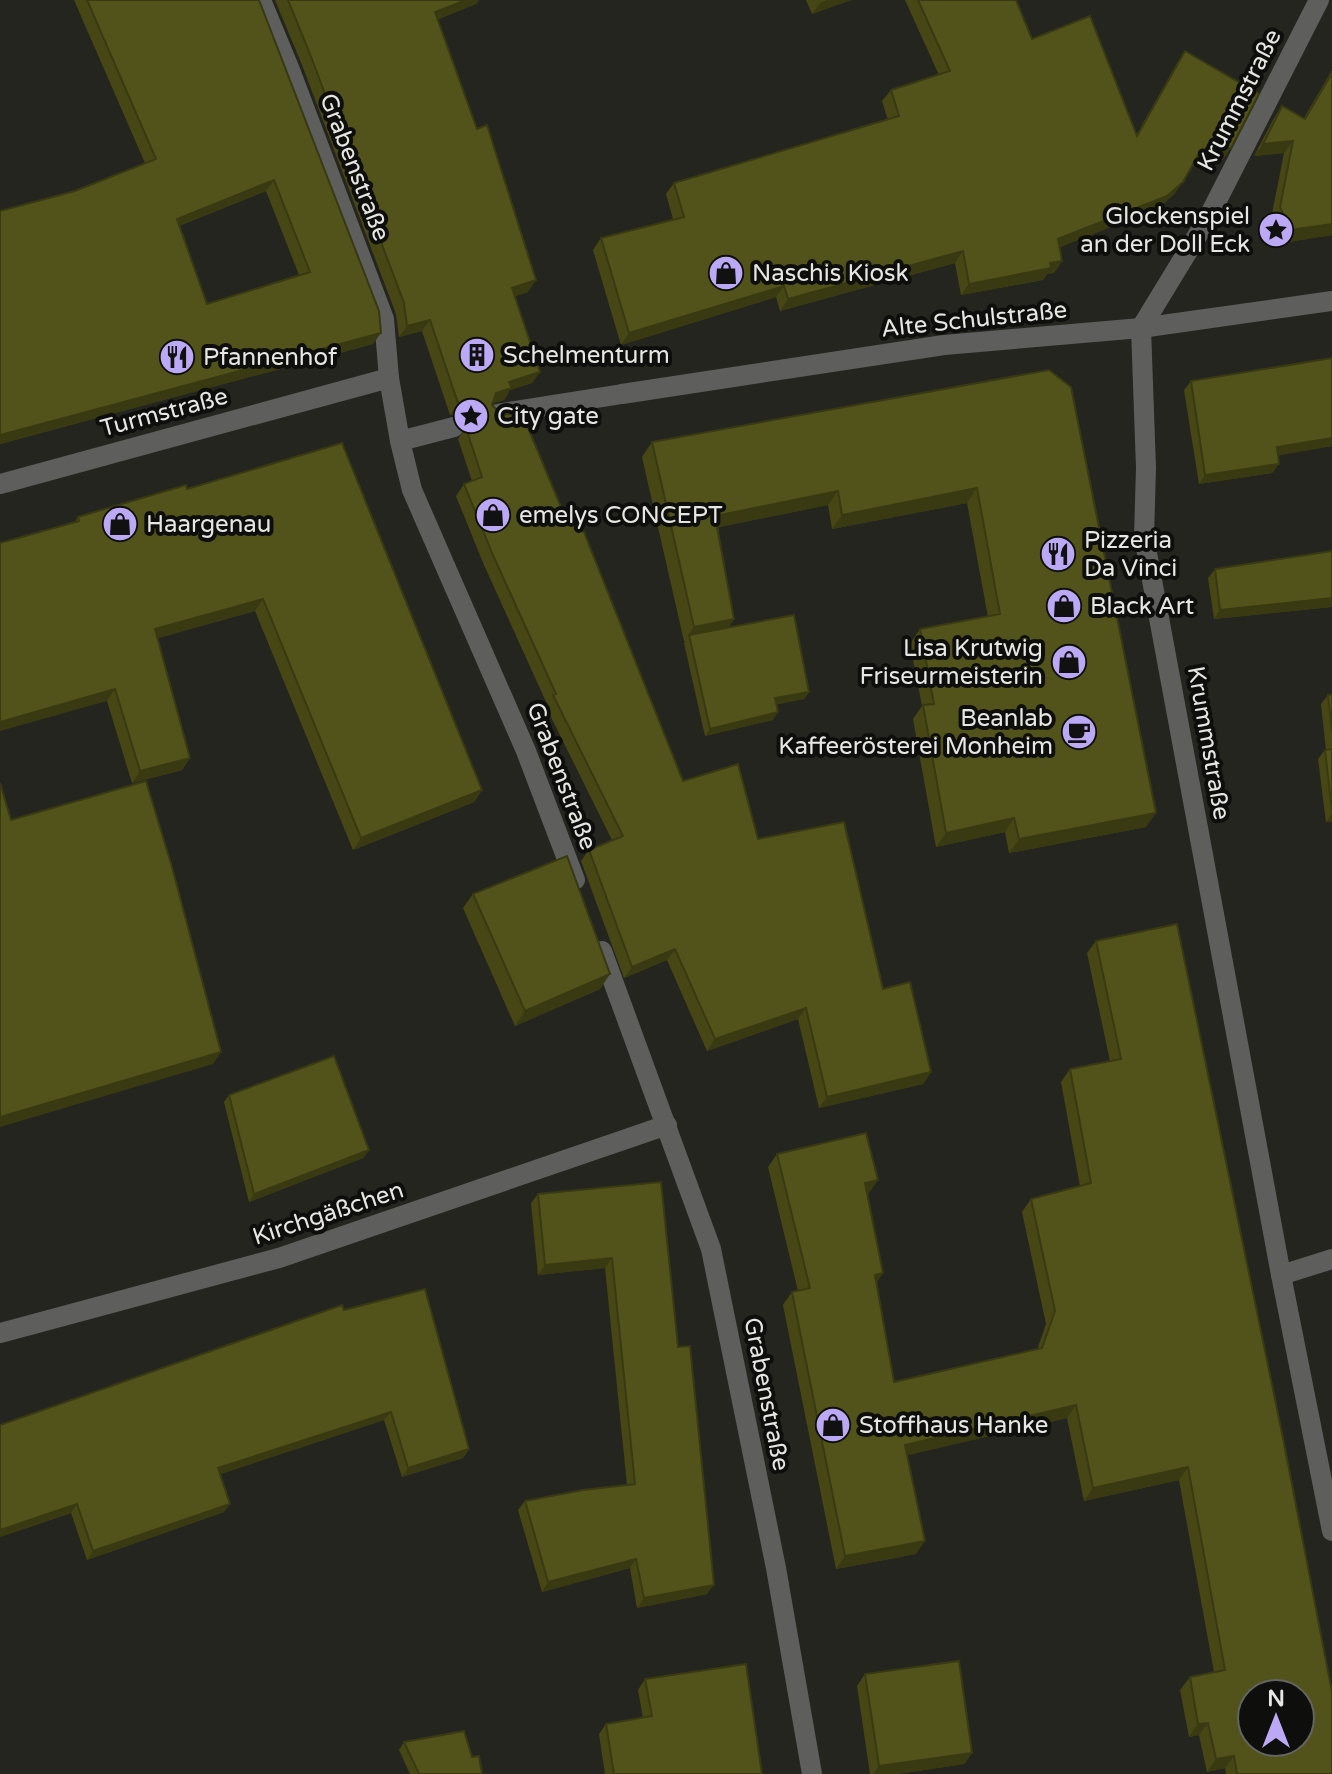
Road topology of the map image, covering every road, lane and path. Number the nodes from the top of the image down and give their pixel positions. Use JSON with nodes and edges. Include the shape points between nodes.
{"nodes":[{"id":1,"x":261,"y":0,"type":"edge"},
{"id":2,"x":1319,"y":0,"type":"edge"},
{"id":3,"x":1332,"y":301,"type":"edge"},
{"id":4,"x":1141,"y":328,"type":"junction"},
{"id":5,"x":389,"y":378,"type":"junction"},
{"id":6,"x":497,"y":414,"type":"edge"},
{"id":7,"x":454,"y":427,"type":"dead end"},
{"id":8,"x":400,"y":441,"type":"junction"},
{"id":9,"x":0,"y":484,"type":"edge"},
{"id":10,"x":582,"y":901,"type":"edge"},
{"id":11,"x":594,"y":930,"type":"edge"},
{"id":12,"x":667,"y":1125,"type":"junction"},
{"id":13,"x":1332,"y":1259,"type":"edge"},
{"id":14,"x":1281,"y":1275,"type":"junction"},
{"id":15,"x":0,"y":1333,"type":"edge"},
{"id":16,"x":1332,"y":1531,"type":"edge"},
{"id":17,"x":812,"y":1774,"type":"edge"}],
"edges":[{"from":1,"to":5,"type":"street","name":"Grabenstraße","via":[[384,319]]},
{"from":2,"to":4,"type":"street","name":"Krummstraße","via":[[1208,218]]},
{"from":3,"to":4,"type":"street","name":"Alte Schulstraße"},
{"from":4,"to":6,"type":"street","name":"Alte Schulstraße","via":[[944,345]]},
{"from":4,"to":14,"type":"street","name":"Krummstraße","via":[[1144,537]]},
{"from":5,"to":8,"type":"street","name":"Grabenstraße"},
{"from":5,"to":9,"type":"street","name":"Turmstraße"},
{"from":7,"to":8,"type":"street"},
{"from":8,"to":10,"type":"street","name":"Grabenstraße","via":[[412,490],[526,751]]},
{"from":11,"to":12,"type":"street","name":"Grabenstraße"},
{"from":12,"to":15,"type":"street","name":"Kirchgäßchen","via":[[279,1258]]},
{"from":12,"to":17,"type":"street","name":"Grabenstraße","via":[[711,1249]]},
{"from":13,"to":14,"type":"street"},
{"from":14,"to":16,"type":"street","name":"Krummstraße"}]}
